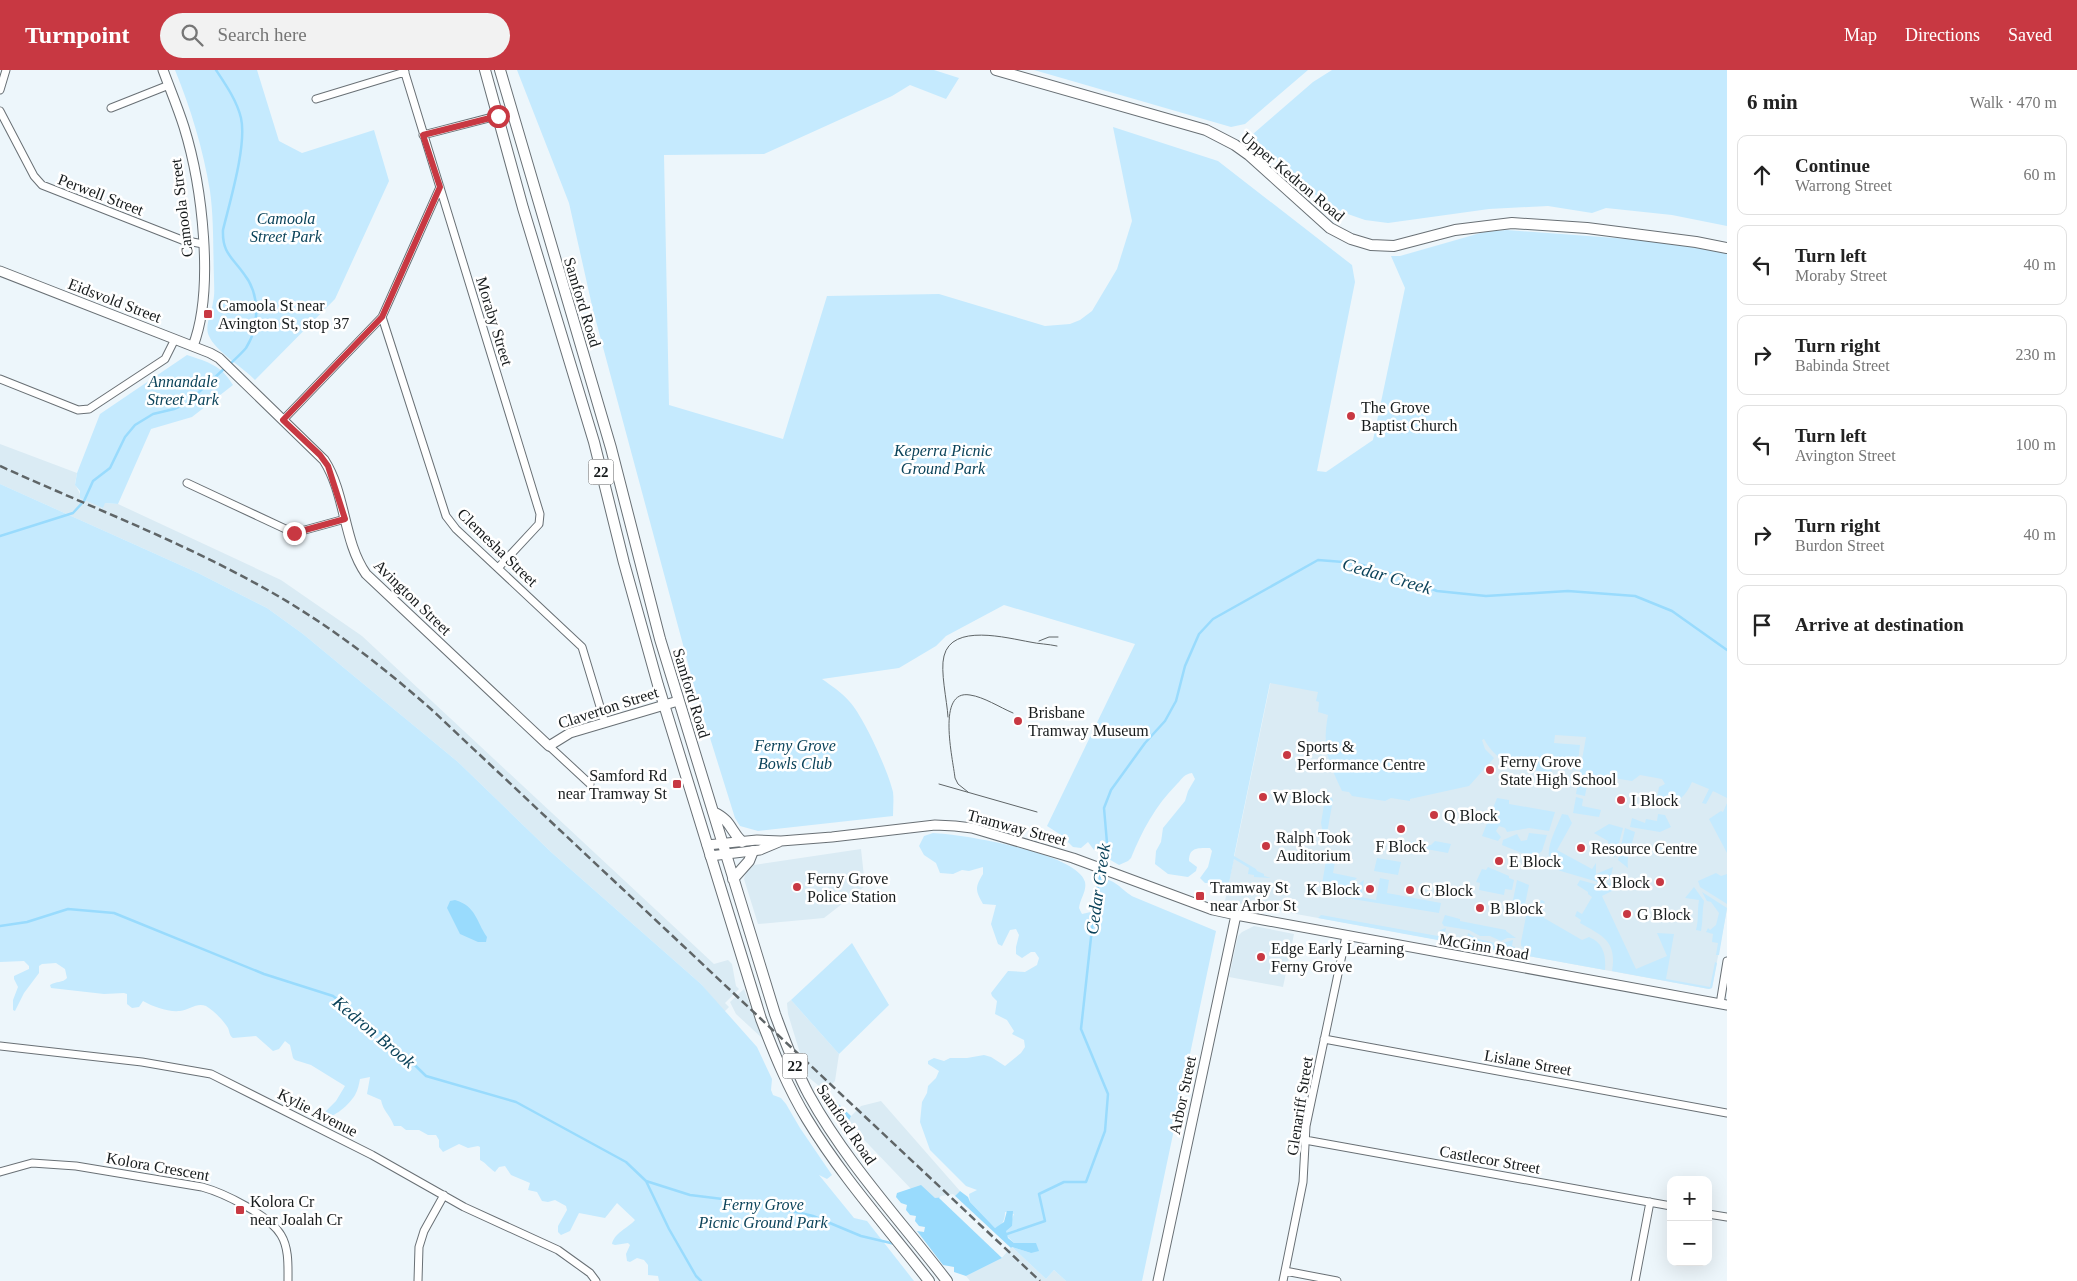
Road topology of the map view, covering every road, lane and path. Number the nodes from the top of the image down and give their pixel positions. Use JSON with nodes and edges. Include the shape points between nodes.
{"nodes":[{"id":1,"x":6,"y":70,"type":"edge"},
{"id":2,"x":162,"y":70,"type":"edge"},
{"id":3,"x":485,"y":70,"type":"edge"},
{"id":4,"x":500,"y":70,"type":"edge"},
{"id":5,"x":996,"y":70,"type":"edge"},
{"id":6,"x":404,"y":71,"type":"edge"},
{"id":7,"x":169,"y":85,"type":"junction"},
{"id":8,"x":0,"y":90,"type":"edge"},
{"id":9,"x":316,"y":99,"type":"dead end"},
{"id":10,"x":111,"y":108,"type":"dead end"},
{"id":11,"x":0,"y":111,"type":"edge"},
{"id":12,"x":512,"y":112,"type":"junction"},
{"id":13,"x":498,"y":116,"type":"junction"},
{"id":14,"x":423,"y":135,"type":"junction"},
{"id":15,"x":440,"y":187,"type":"junction"},
{"id":16,"x":202,"y":244,"type":"junction"},
{"id":17,"x":1727,"y":248,"type":"edge"},
{"id":18,"x":0,"y":271,"type":"edge"},
{"id":19,"x":382,"y":317,"type":"junction"},
{"id":20,"x":175,"y":339,"type":"junction"},
{"id":21,"x":193,"y":346,"type":"junction"},
{"id":22,"x":219,"y":358,"type":"joint"},
{"id":23,"x":0,"y":379,"type":"edge"},
{"id":24,"x":283,"y":420,"type":"junction"},
{"id":25,"x":187,"y":483,"type":"dead end"},
{"id":26,"x":345,"y":519,"type":"junction"},
{"id":27,"x":499,"y":568,"type":"junction"},
{"id":28,"x":678,"y":701,"type":"junction"},
{"id":29,"x":664,"y":704,"type":"junction"},
{"id":30,"x":605,"y":722,"type":"junction"},
{"id":31,"x":549,"y":746,"type":"junction"},
{"id":32,"x":590,"y":784,"type":"dead end"},
{"id":33,"x":713,"y":812,"type":"junction"},
{"id":34,"x":742,"y":842,"type":"junction"},
{"id":35,"x":781,"y":842,"type":"junction"},
{"id":36,"x":724,"y":849,"type":"junction"},
{"id":37,"x":709,"y":851,"type":"junction"},
{"id":38,"x":753,"y":851,"type":"junction"},
{"id":39,"x":733,"y":879,"type":"junction"},
{"id":40,"x":1236,"y":915,"type":"junction"},
{"id":41,"x":1346,"y":936,"type":"junction"},
{"id":42,"x":1727,"y":961,"type":"edge"},
{"id":43,"x":1723,"y":1005,"type":"edge"},
{"id":44,"x":1324,"y":1039,"type":"junction"},
{"id":45,"x":0,"y":1046,"type":"edge"},
{"id":46,"x":1727,"y":1113,"type":"edge"},
{"id":47,"x":1304,"y":1140,"type":"junction"},
{"id":48,"x":0,"y":1172,"type":"edge"},
{"id":49,"x":444,"y":1195,"type":"junction"},
{"id":50,"x":1650,"y":1202,"type":"junction"},
{"id":51,"x":1667,"y":1205,"type":"edge"},
{"id":52,"x":1712,"y":1215,"type":"edge"},
{"id":53,"x":1727,"y":1217,"type":"edge"},
{"id":54,"x":1285,"y":1271,"type":"junction"},
{"id":55,"x":288,"y":1281,"type":"edge"},
{"id":56,"x":418,"y":1281,"type":"edge"},
{"id":57,"x":596,"y":1281,"type":"edge"},
{"id":58,"x":929,"y":1281,"type":"edge"},
{"id":59,"x":947,"y":1281,"type":"edge"},
{"id":60,"x":1158,"y":1281,"type":"edge"},
{"id":61,"x":1283,"y":1281,"type":"edge"},
{"id":62,"x":1337,"y":1281,"type":"edge"},
{"id":63,"x":1635,"y":1281,"type":"edge"}],
"edges":[{"from":1,"to":8,"type":"street"},
{"from":2,"to":7,"type":"street","name":"Camoola Street"},
{"from":3,"to":13,"type":"main road","name":"Samford Road","number":"22"},
{"from":4,"to":12,"type":"main road","name":"Samford Road","number":"22"},
{"from":5,"to":17,"type":"main road","name":"Upper Kedron Road","via":[[1206,130],[1249,155],[1330,228],[1360,242],[1394,246],[1455,230],[1512,223],[1587,228]]},
{"from":6,"to":9,"type":"street"},
{"from":6,"to":14,"type":"street","name":"Moraby Street"},
{"from":7,"to":10,"type":"street"},
{"from":7,"to":16,"type":"street","name":"Camoola Street","via":[[188,144],[199,198]]},
{"from":11,"to":16,"type":"street","name":"Perwell Street","via":[[34,176],[47,188],[182,240]]},
{"from":12,"to":13,"type":"street"},
{"from":12,"to":28,"type":"main road","name":"Samford Road","number":"22","via":[[595,391]]},
{"from":13,"to":14,"type":"street"},
{"from":13,"to":29,"type":"main road","name":"Samford Road","number":"22","via":[[594,442],[626,573]]},
{"from":14,"to":15,"type":"street","name":"Moraby Street"},
{"from":15,"to":19,"type":"street"},
{"from":15,"to":27,"type":"street","name":"Moraby Street","via":[[540,514],[538,524]]},
{"from":16,"to":21,"type":"street","name":"Camoola Street","via":[[202,295]]},
{"from":18,"to":20,"type":"street","name":"Eidsvold Street"},
{"from":19,"to":24,"type":"street"},
{"from":19,"to":27,"type":"street","name":"Clemesha Street","via":[[446,516]]},
{"from":20,"to":21,"type":"street","name":"Eidsvold Street"},
{"from":20,"to":23,"type":"street","via":[[165,359],[89,408],[78,410]]},
{"from":21,"to":22,"type":"street","name":"Eidsvold Street"},
{"from":22,"to":24,"type":"street","name":"Avington Street"},
{"from":24,"to":26,"type":"street","name":"Avington Street","via":[[328,466]]},
{"from":25,"to":26,"type":"street","via":[[294,533]]},
{"from":26,"to":31,"type":"street","name":"Avington Street","via":[[358,561],[366,574]]},
{"from":27,"to":30,"type":"street","name":"Clemesha Street","via":[[582,647]]},
{"from":28,"to":29,"type":"street","name":"Claverton Street"},
{"from":28,"to":33,"type":"main road","name":"Samford Road","number":"22"},
{"from":29,"to":30,"type":"street","name":"Claverton Street"},
{"from":29,"to":37,"type":"main road","name":"Samford Road","number":"22"},
{"from":30,"to":31,"type":"street","name":"Claverton Street","via":[[564,735]]},
{"from":31,"to":32,"type":"street","name":"Avington Street"},
{"from":33,"to":34,"type":"main road","via":[[726,818]]},
{"from":33,"to":36,"type":"main road","name":"Samford Road","number":"22"},
{"from":34,"to":35,"type":"street","name":"Tramway Street"},
{"from":34,"to":36,"type":"street","name":"Tramway Street"},
{"from":35,"to":38,"type":"street","name":"Tramway Street"},
{"from":35,"to":40,"type":"street","name":"Tramway Street","via":[[935,825],[972,828],[1073,858],[1213,910]]},
{"from":36,"to":37,"type":"street","name":"Tramway Street"},
{"from":36,"to":38,"type":"street","name":"Tramway Street"},
{"from":36,"to":39,"type":"main road","name":"Samford Road","number":"22"},
{"from":37,"to":58,"type":"main road","name":"Samford Road","number":"22","via":[[761,1019],[786,1080],[830,1154]]},
{"from":38,"to":39,"type":"main road","via":[[749,861]]},
{"from":39,"to":59,"type":"main road","name":"Samford Road","number":"22","via":[[788,1052],[808,1093],[843,1148]]},
{"from":40,"to":41,"type":"street","name":"McGinn Road"},
{"from":40,"to":60,"type":"street","name":"Arbor Street"},
{"from":41,"to":43,"type":"street","name":"McGinn Road"},
{"from":41,"to":44,"type":"street","name":"Glenariff Street"},
{"from":42,"to":43,"type":"street"},
{"from":44,"to":46,"type":"street","name":"Lislane Street"},
{"from":44,"to":47,"type":"street","name":"Glenariff Street"},
{"from":45,"to":49,"type":"street","name":"Kylie Avenue","via":[[150,1063],[211,1074],[346,1141]]},
{"from":47,"to":50,"type":"street","name":"Castlecor Street"},
{"from":47,"to":54,"type":"street","name":"Glenariff Street","via":[[1303,1182]]},
{"from":48,"to":55,"type":"street","name":"Kolora Crescent","via":[[32,1163],[76,1166],[215,1190],[248,1208],[281,1234],[286,1250]]},
{"from":49,"to":56,"type":"street","via":[[419,1247]]},
{"from":49,"to":57,"type":"street","name":"Kylie Avenue","via":[[558,1250]]},
{"from":50,"to":51,"type":"street","name":"Castlecor Street"},
{"from":50,"to":63,"type":"street"},
{"from":52,"to":53,"type":"street"},
{"from":54,"to":61,"type":"street","name":"Glenariff Street"},
{"from":54,"to":62,"type":"street"}]}
